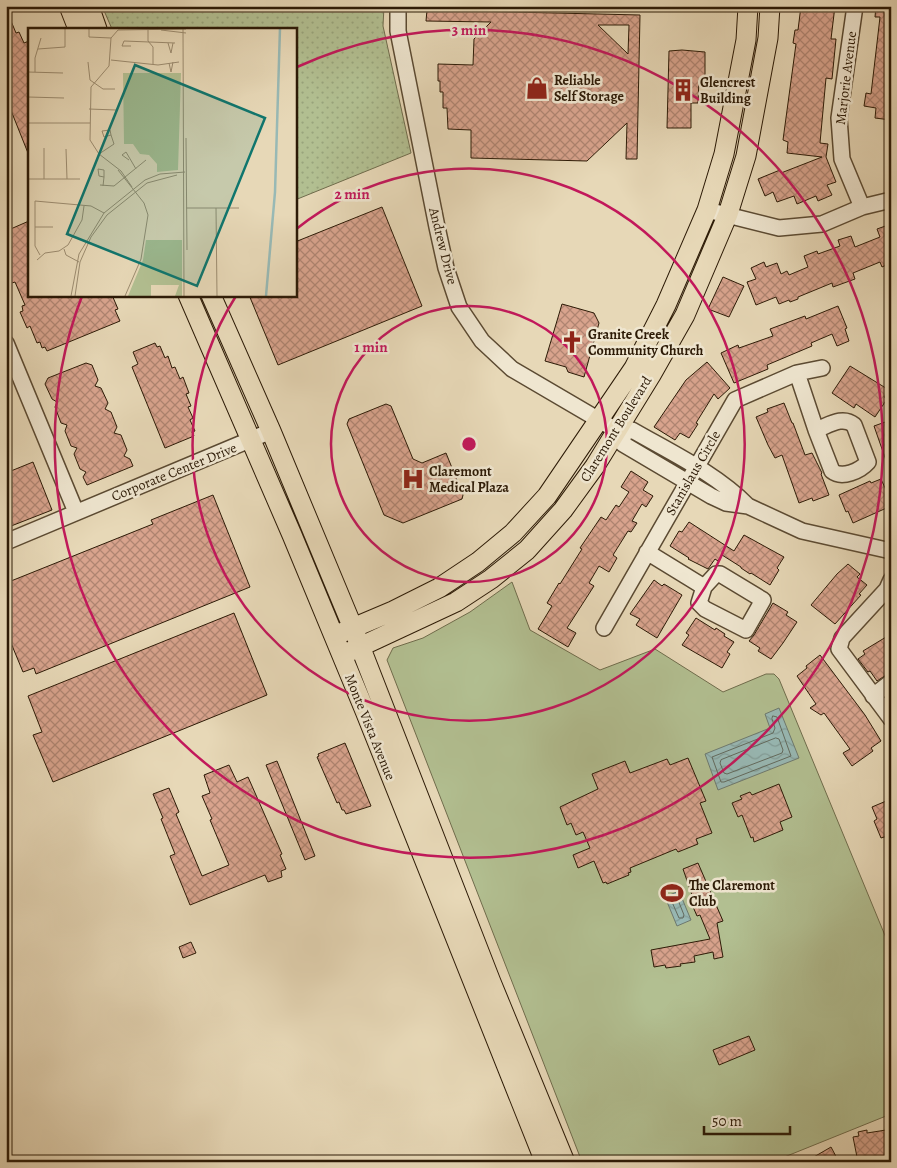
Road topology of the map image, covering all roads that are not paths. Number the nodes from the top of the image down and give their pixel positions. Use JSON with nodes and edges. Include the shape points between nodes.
{"nodes":[{"id":1,"x":69,"y":6,"type":"edge"},
{"id":2,"x":89,"y":6,"type":"edge"},
{"id":3,"x":398,"y":6,"type":"edge"},
{"id":4,"x":748,"y":6,"type":"edge"},
{"id":5,"x":770,"y":6,"type":"edge"},
{"id":6,"x":856,"y":6,"type":"edge"},
{"id":7,"x":78,"y":28,"type":"edge"},
{"id":8,"x":97,"y":28,"type":"edge"},
{"id":9,"x":891,"y":200,"type":"edge"},
{"id":10,"x":862,"y":207,"type":"junction"},
{"id":11,"x":707,"y":210,"type":"junction"},
{"id":12,"x":728,"y":214,"type":"junction"},
{"id":13,"x":188,"y":296,"type":"edge"},
{"id":14,"x":212,"y":296,"type":"edge"},
{"id":15,"x":6,"y":343,"type":"edge"},
{"id":16,"x":822,"y":368,"type":"dead end"},
{"id":17,"x":798,"y":372,"type":"junction"},
{"id":18,"x":598,"y":420,"type":"junction"},
{"id":19,"x":816,"y":430,"type":"junction"},
{"id":20,"x":271,"y":431,"type":"junction"},
{"id":21,"x":620,"y":432,"type":"junction"},
{"id":22,"x":250,"y":440,"type":"junction"},
{"id":23,"x":697,"y":467,"type":"junction"},
{"id":24,"x":688,"y":482,"type":"junction"},
{"id":25,"x":748,"y":506,"type":"junction"},
{"id":26,"x":76,"y":512,"type":"junction"},
{"id":27,"x":6,"y":542,"type":"edge"},
{"id":28,"x":891,"y":551,"type":"edge"},
{"id":29,"x":648,"y":552,"type":"junction"},
{"id":30,"x":891,"y":580,"type":"edge"},
{"id":31,"x":704,"y":587,"type":"dead end"},
{"id":32,"x":353,"y":628,"type":"junction"},
{"id":33,"x":604,"y":628,"type":"dead end"},
{"id":34,"x":334,"y":636,"type":"junction"},
{"id":35,"x":360,"y":646,"type":"junction"},
{"id":36,"x":340,"y":655,"type":"junction"},
{"id":37,"x":891,"y":682,"type":"edge"},
{"id":38,"x":873,"y":696,"type":"junction"},
{"id":39,"x":891,"y":719,"type":"edge"},
{"id":40,"x":545,"y":1162,"type":"edge"},
{"id":41,"x":565,"y":1162,"type":"edge"}],
"edges":[{"from":1,"to":7,"type":"main road"},
{"from":2,"to":8,"type":"main road"},
{"from":3,"to":18,"type":"street","name":"Andrew Drive","via":[[398,31],[437,227],[459,307],[482,341],[512,369]]},
{"from":4,"to":11,"type":"main road","name":"Claremont Boulevard","via":[[746,40],[724,154]]},
{"from":5,"to":12,"type":"main road","name":"Claremont Boulevard","via":[[768,38],[746,156]]},
{"from":6,"to":10,"type":"street","name":"Marjorie Avenue","via":[[839,118],[842,159]]},
{"from":9,"to":10,"type":"street"},
{"from":10,"to":12,"type":"street","via":[[822,224],[779,228]]},
{"from":11,"to":12,"type":"street"},
{"from":11,"to":18,"type":"main road","name":"Claremont Boulevard","via":[[666,305],[634,368]]},
{"from":12,"to":21,"type":"main road","name":"Claremont Boulevard","via":[[685,315]]},
{"from":13,"to":22,"type":"main road","name":"Monte Vista Avenue"},
{"from":14,"to":20,"type":"main road","name":"Monte Vista Avenue"},
{"from":15,"to":26,"type":"street"},
{"from":16,"to":17,"type":"street","name":"Stanislaus Circle"},
{"from":17,"to":19,"type":"street"},
{"from":17,"to":23,"type":"street","name":"Stanislaus Circle","via":[[735,400]]},
{"from":18,"to":21,"type":"street","name":"Andrew Drive"},
{"from":18,"to":32,"type":"main road","name":"Claremont Boulevard","via":[[547,496],[513,534],[439,588]]},
{"from":19,"to":19,"type":"street","via":[[832,472],[837,476],[864,467],[868,462],[854,425],[849,421],[843,420]]},
{"from":20,"to":22,"type":"street","name":"Corporate Center Drive"},
{"from":20,"to":32,"type":"main road","name":"Monte Vista Avenue"},
{"from":21,"to":23,"type":"street","via":[[632,430]]},
{"from":21,"to":24,"type":"street","via":[[623,444]]},
{"from":21,"to":35,"type":"main road","name":"Claremont Boulevard","via":[[563,510],[527,550],[456,602]]},
{"from":22,"to":26,"type":"street","name":"Corporate Center Drive"},
{"from":22,"to":34,"type":"main road","name":"Monte Vista Avenue"},
{"from":23,"to":24,"type":"street","name":"Stanislaus Circle"},
{"from":23,"to":25,"type":"street","via":[[734,492]]},
{"from":24,"to":25,"type":"street","via":[[726,503]]},
{"from":24,"to":29,"type":"street","name":"Stanislaus Circle"},
{"from":25,"to":28,"type":"street","via":[[802,531]]},
{"from":26,"to":27,"type":"street","name":"Corporate Center Drive"},
{"from":29,"to":31,"type":"street"},
{"from":29,"to":33,"type":"street","name":"Stanislaus Circle"},
{"from":30,"to":38,"type":"street","via":[[886,590],[842,638],[839,649]]},
{"from":32,"to":34,"type":"main road","name":"Claremont Boulevard"},
{"from":32,"to":35,"type":"main road","name":"Monte Vista Avenue"},
{"from":34,"to":36,"type":"main road","name":"Monte Vista Avenue"},
{"from":35,"to":36,"type":"main road","name":"Claremont Boulevard"},
{"from":35,"to":41,"type":"main road","name":"Monte Vista Avenue"},
{"from":36,"to":40,"type":"main road","name":"Monte Vista Avenue"},
{"from":37,"to":38,"type":"street"},
{"from":38,"to":39,"type":"street"}]}
